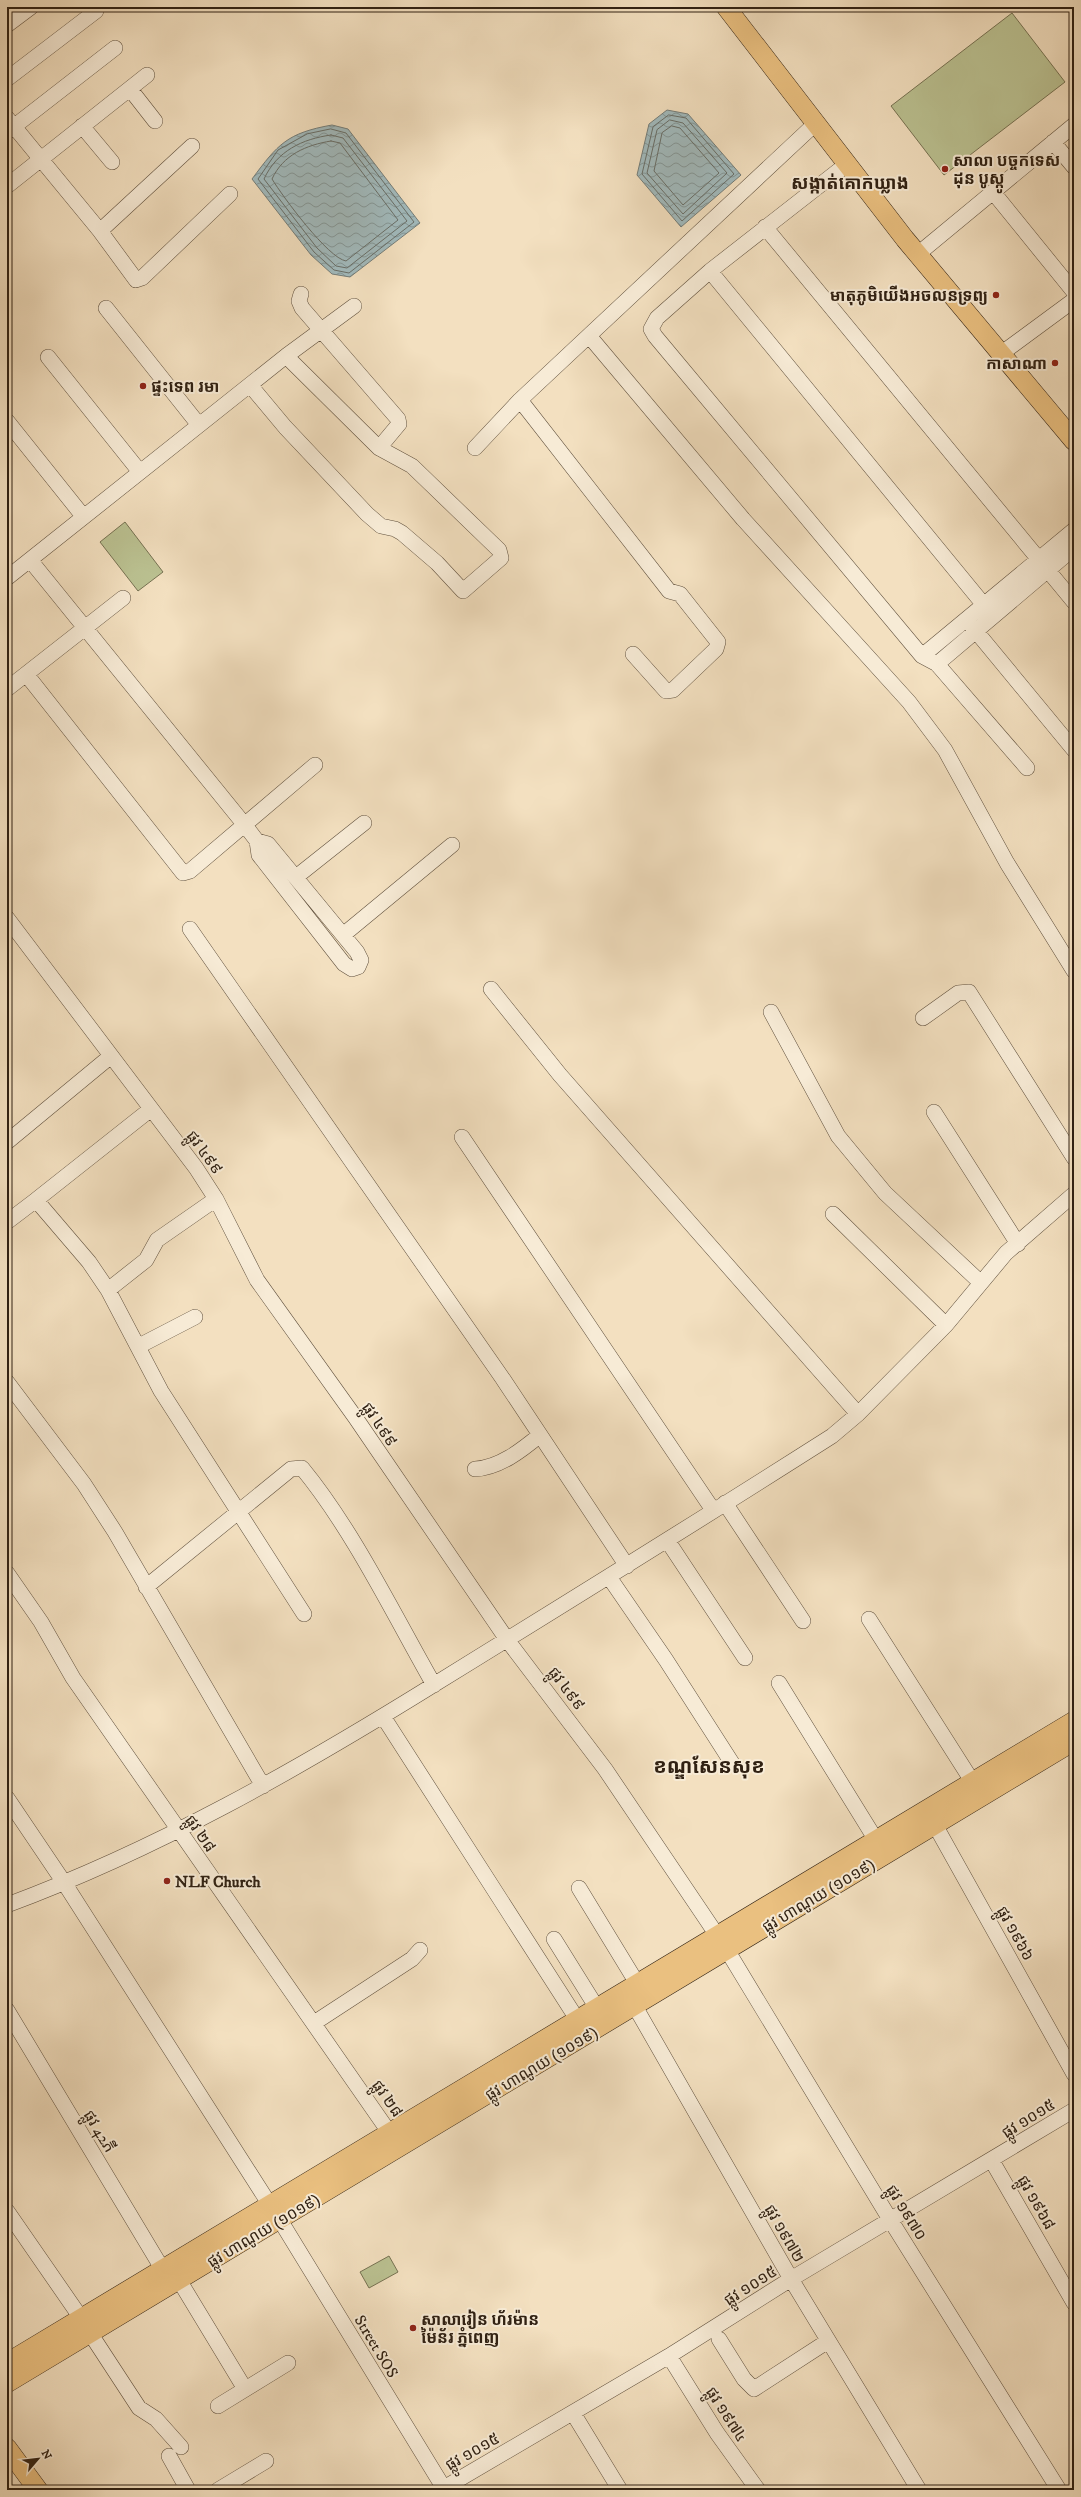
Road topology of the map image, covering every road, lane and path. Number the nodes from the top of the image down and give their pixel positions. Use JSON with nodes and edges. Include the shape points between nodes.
{"nodes":[{"id":1,"x":31,"y":7,"type":"edge"},
{"id":2,"x":726,"y":7,"type":"edge"},
{"id":3,"x":96,"y":11,"type":"dead end"},
{"id":4,"x":7,"y":25,"type":"edge"},
{"id":5,"x":115,"y":48,"type":"dead end"},
{"id":6,"x":147,"y":75,"type":"dead end"},
{"id":7,"x":7,"y":80,"type":"edge"},
{"id":8,"x":130,"y":88,"type":"junction"},
{"id":9,"x":156,"y":121,"type":"dead end"},
{"id":10,"x":815,"y":124,"type":"junction"},
{"id":11,"x":1074,"y":125,"type":"edge"},
{"id":12,"x":10,"y":126,"type":"edge"},
{"id":13,"x":82,"y":126,"type":"junction"},
{"id":14,"x":1053,"y":142,"type":"junction"},
{"id":15,"x":192,"y":146,"type":"dead end"},
{"id":16,"x":41,"y":159,"type":"junction"},
{"id":17,"x":112,"y":162,"type":"dead end"},
{"id":18,"x":847,"y":164,"type":"junction"},
{"id":19,"x":1074,"y":167,"type":"edge"},
{"id":20,"x":7,"y":186,"type":"edge"},
{"id":21,"x":993,"y":192,"type":"junction"},
{"id":22,"x":230,"y":194,"type":"dead end"},
{"id":23,"x":765,"y":227,"type":"junction"},
{"id":24,"x":100,"y":231,"type":"junction"},
{"id":25,"x":918,"y":254,"type":"junction"},
{"id":26,"x":710,"y":271,"type":"junction"},
{"id":27,"x":1074,"y":292,"type":"edge"},
{"id":28,"x":301,"y":294,"type":"dead end"},
{"id":29,"x":1074,"y":300,"type":"edge"},
{"id":30,"x":354,"y":306,"type":"dead end"},
{"id":31,"x":106,"y":308,"type":"dead end"},
{"id":32,"x":323,"y":330,"type":"junction"},
{"id":33,"x":590,"y":337,"type":"junction"},
{"id":34,"x":1002,"y":353,"type":"junction"},
{"id":35,"x":286,"y":356,"type":"junction"},
{"id":36,"x":48,"y":357,"type":"dead end"},
{"id":37,"x":250,"y":385,"type":"junction"},
{"id":38,"x":520,"y":400,"type":"junction"},
{"id":39,"x":7,"y":421,"type":"edge"},
{"id":40,"x":199,"y":426,"type":"junction"},
{"id":41,"x":1074,"y":441,"type":"edge"},
{"id":42,"x":379,"y":448,"type":"junction"},
{"id":43,"x":475,"y":448,"type":"dead end"},
{"id":44,"x":140,"y":472,"type":"junction"},
{"id":45,"x":83,"y":516,"type":"junction"},
{"id":46,"x":1074,"y":530,"type":"edge"},
{"id":47,"x":1074,"y":548,"type":"edge"},
{"id":48,"x":30,"y":560,"type":"junction"},
{"id":49,"x":1043,"y":564,"type":"junction"},
{"id":50,"x":7,"y":578,"type":"edge"},
{"id":51,"x":123,"y":598,"type":"dead end"},
{"id":52,"x":1074,"y":602,"type":"edge"},
{"id":53,"x":983,"y":604,"type":"junction"},
{"id":54,"x":993,"y":616,"type":"junction"},
{"id":55,"x":966,"y":619,"type":"junction"},
{"id":56,"x":84,"y":628,"type":"junction"},
{"id":57,"x":976,"y":631,"type":"junction"},
{"id":58,"x":634,"y":654,"type":"dead end"},
{"id":59,"x":922,"y":656,"type":"junction"},
{"id":60,"x":937,"y":664,"type":"junction"},
{"id":61,"x":26,"y":674,"type":"junction"},
{"id":62,"x":7,"y":689,"type":"edge"},
{"id":63,"x":1074,"y":750,"type":"edge"},
{"id":64,"x":315,"y":765,"type":"dead end"},
{"id":65,"x":1027,"y":768,"type":"dead end"},
{"id":66,"x":364,"y":823,"type":"dead end"},
{"id":67,"x":244,"y":824,"type":"junction"},
{"id":68,"x":257,"y":841,"type":"junction"},
{"id":69,"x":452,"y":845,"type":"dead end"},
{"id":70,"x":296,"y":877,"type":"junction"},
{"id":71,"x":7,"y":918,"type":"edge"},
{"id":72,"x":190,"y":929,"type":"dead end"},
{"id":73,"x":343,"y":935,"type":"junction"},
{"id":74,"x":1074,"y":971,"type":"edge"},
{"id":75,"x":491,"y":988,"type":"dead end"},
{"id":76,"x":771,"y":1012,"type":"dead end"},
{"id":77,"x":923,"y":1018,"type":"dead end"},
{"id":78,"x":111,"y":1056,"type":"junction"},
{"id":79,"x":151,"y":1109,"type":"junction"},
{"id":80,"x":934,"y":1112,"type":"dead end"},
{"id":81,"x":462,"y":1137,"type":"dead end"},
{"id":82,"x":7,"y":1142,"type":"edge"},
{"id":83,"x":1074,"y":1158,"type":"edge"},
{"id":84,"x":1074,"y":1194,"type":"edge"},
{"id":85,"x":216,"y":1198,"type":"junction"},
{"id":86,"x":36,"y":1200,"type":"junction"},
{"id":87,"x":833,"y":1214,"type":"dead end"},
{"id":88,"x":7,"y":1222,"type":"edge"},
{"id":89,"x":1018,"y":1244,"type":"junction"},
{"id":90,"x":981,"y":1283,"type":"junction"},
{"id":91,"x":108,"y":1290,"type":"junction"},
{"id":92,"x":195,"y":1317,"type":"dead end"},
{"id":93,"x":946,"y":1325,"type":"junction"},
{"id":94,"x":139,"y":1346,"type":"junction"},
{"id":95,"x":7,"y":1382,"type":"edge"},
{"id":96,"x":858,"y":1414,"type":"junction"},
{"id":97,"x":540,"y":1435,"type":"junction"},
{"id":98,"x":475,"y":1469,"type":"dead end"},
{"id":99,"x":719,"y":1507,"type":"junction"},
{"id":100,"x":239,"y":1512,"type":"junction"},
{"id":101,"x":667,"y":1540,"type":"junction"},
{"id":102,"x":627,"y":1566,"type":"junction"},
{"id":103,"x":7,"y":1573,"type":"edge"},
{"id":104,"x":609,"y":1577,"type":"junction"},
{"id":105,"x":146,"y":1587,"type":"junction"},
{"id":106,"x":304,"y":1614,"type":"dead end"},
{"id":107,"x":869,"y":1619,"type":"dead end"},
{"id":108,"x":803,"y":1621,"type":"dead end"},
{"id":109,"x":508,"y":1641,"type":"junction"},
{"id":110,"x":745,"y":1658,"type":"dead end"},
{"id":111,"x":779,"y":1683,"type":"dead end"},
{"id":112,"x":434,"y":1685,"type":"junction"},
{"id":113,"x":384,"y":1718,"type":"junction"},
{"id":114,"x":1074,"y":1721,"type":"edge"},
{"id":115,"x":1074,"y":1741,"type":"edge"},
{"id":116,"x":732,"y":1763,"type":"dead end"},
{"id":117,"x":263,"y":1786,"type":"junction"},
{"id":118,"x":977,"y":1789,"type":"junction"},
{"id":119,"x":7,"y":1798,"type":"edge"},
{"id":120,"x":930,"y":1817,"type":"junction"},
{"id":121,"x":178,"y":1831,"type":"junction"},
{"id":122,"x":876,"y":1840,"type":"junction"},
{"id":123,"x":65,"y":1884,"type":"junction"},
{"id":124,"x":578,"y":1888,"type":"dead end"},
{"id":125,"x":7,"y":1905,"type":"edge"},
{"id":126,"x":554,"y":1939,"type":"dead end"},
{"id":127,"x":722,"y":1943,"type":"junction"},
{"id":128,"x":420,"y":1950,"type":"dead end"},
{"id":129,"x":636,"y":1995,"type":"junction"},
{"id":130,"x":597,"y":2008,"type":"junction"},
{"id":131,"x":7,"y":2010,"type":"edge"},
{"id":132,"x":577,"y":2019,"type":"junction"},
{"id":133,"x":314,"y":2023,"type":"junction"},
{"id":134,"x":1074,"y":2074,"type":"edge"},
{"id":135,"x":1074,"y":2110,"type":"edge"},
{"id":136,"x":395,"y":2141,"type":"junction"},
{"id":137,"x":992,"y":2161,"type":"junction"},
{"id":138,"x":7,"y":2210,"type":"edge"},
{"id":139,"x":275,"y":2212,"type":"junction"},
{"id":140,"x":891,"y":2221,"type":"junction"},
{"id":141,"x":163,"y":2270,"type":"junction"},
{"id":142,"x":791,"y":2279,"type":"junction"},
{"id":143,"x":179,"y":2280,"type":"junction"},
{"id":144,"x":1074,"y":2303,"type":"edge"},
{"id":145,"x":86,"y":2326,"type":"junction"},
{"id":146,"x":719,"y":2339,"type":"dead end"},
{"id":147,"x":828,"y":2341,"type":"junction"},
{"id":148,"x":669,"y":2356,"type":"junction"},
{"id":149,"x":7,"y":2363,"type":"edge"},
{"id":150,"x":288,"y":2363,"type":"dead end"},
{"id":151,"x":7,"y":2383,"type":"edge"},
{"id":152,"x":245,"y":2389,"type":"junction"},
{"id":153,"x":218,"y":2406,"type":"dead end"},
{"id":154,"x":573,"y":2413,"type":"junction"},
{"id":155,"x":181,"y":2447,"type":"dead end"},
{"id":156,"x":7,"y":2448,"type":"edge"},
{"id":157,"x":169,"y":2456,"type":"dead end"},
{"id":158,"x":266,"y":2461,"type":"dead end"},
{"id":159,"x":445,"y":2489,"type":"edge"},
{"id":160,"x":38,"y":2490,"type":"edge"},
{"id":161,"x":188,"y":2490,"type":"edge"},
{"id":162,"x":218,"y":2490,"type":"edge"},
{"id":163,"x":620,"y":2490,"type":"edge"},
{"id":164,"x":758,"y":2490,"type":"edge"},
{"id":165,"x":919,"y":2490,"type":"edge"},
{"id":166,"x":1059,"y":2490,"type":"edge"}],
"edges":[{"from":1,"to":4,"type":"street"},
{"from":2,"to":10,"type":"main road"},
{"from":3,"to":7,"type":"street"},
{"from":5,"to":12,"type":"street"},
{"from":6,"to":8,"type":"street"},
{"from":8,"to":9,"type":"street"},
{"from":8,"to":13,"type":"street"},
{"from":10,"to":18,"type":"main road"},
{"from":10,"to":33,"type":"street"},
{"from":11,"to":14,"type":"street"},
{"from":12,"to":16,"type":"street"},
{"from":13,"to":16,"type":"street"},
{"from":13,"to":17,"type":"street"},
{"from":14,"to":19,"type":"street"},
{"from":14,"to":21,"type":"street"},
{"from":15,"to":24,"type":"street"},
{"from":16,"to":20,"type":"street"},
{"from":16,"to":24,"type":"street"},
{"from":18,"to":23,"type":"street"},
{"from":18,"to":25,"type":"main road"},
{"from":21,"to":25,"type":"street"},
{"from":21,"to":27,"type":"street"},
{"from":22,"to":24,"type":"street","via":[[142,278],[136,280]]},
{"from":23,"to":26,"type":"street"},
{"from":23,"to":49,"type":"street"},
{"from":25,"to":34,"type":"main road"},
{"from":26,"to":53,"type":"street"},
{"from":26,"to":59,"type":"street","via":[[657,318],[652,329],[655,336]]},
{"from":28,"to":32,"type":"street","via":[[299,301],[302,308]]},
{"from":29,"to":34,"type":"street"},
{"from":30,"to":32,"type":"street"},
{"from":31,"to":40,"type":"street"},
{"from":32,"to":35,"type":"street"},
{"from":32,"to":42,"type":"street","via":[[398,419],[399,424]]},
{"from":33,"to":38,"type":"street"},
{"from":33,"to":74,"type":"street","via":[[743,519],[909,702],[945,750],[1007,863]]},
{"from":34,"to":41,"type":"main road"},
{"from":35,"to":37,"type":"street"},
{"from":35,"to":42,"type":"street"},
{"from":36,"to":44,"type":"street"},
{"from":37,"to":40,"type":"street"},
{"from":37,"to":42,"type":"street","via":[[285,427],[367,514],[381,526],[395,528],[402,533],[437,563],[464,591],[501,558],[499,550],[412,466]]},
{"from":38,"to":43,"type":"street"},
{"from":38,"to":58,"type":"street","via":[[640,556],[669,591],[680,594],[718,642],[716,649],[673,690],[666,691]]},
{"from":39,"to":45,"type":"street"},
{"from":40,"to":44,"type":"street"},
{"from":44,"to":45,"type":"street"},
{"from":45,"to":48,"type":"street"},
{"from":46,"to":49,"type":"street"},
{"from":47,"to":49,"type":"street"},
{"from":48,"to":50,"type":"street"},
{"from":48,"to":56,"type":"street"},
{"from":49,"to":52,"type":"street"},
{"from":49,"to":53,"type":"street"},
{"from":49,"to":54,"type":"street"},
{"from":51,"to":56,"type":"street"},
{"from":53,"to":54,"type":"street"},
{"from":53,"to":55,"type":"street"},
{"from":54,"to":57,"type":"street"},
{"from":55,"to":57,"type":"street"},
{"from":55,"to":59,"type":"street"},
{"from":56,"to":61,"type":"street"},
{"from":56,"to":67,"type":"street"},
{"from":57,"to":60,"type":"street"},
{"from":57,"to":63,"type":"street"},
{"from":59,"to":60,"type":"street"},
{"from":60,"to":65,"type":"street"},
{"from":61,"to":62,"type":"street"},
{"from":61,"to":67,"type":"street","via":[[183,873],[190,871]]},
{"from":64,"to":67,"type":"street"},
{"from":66,"to":70,"type":"street"},
{"from":67,"to":68,"type":"street"},
{"from":68,"to":70,"type":"street","via":[[268,844]]},
{"from":68,"to":73,"type":"street","via":[[259,855],[344,964],[352,969],[358,967],[361,960]]},
{"from":69,"to":73,"type":"street"},
{"from":70,"to":73,"type":"street"},
{"from":71,"to":78,"type":"street","name":"ផ្លូវ ៤៩៩"},
{"from":72,"to":97,"type":"street"},
{"from":75,"to":96,"type":"street","via":[[560,1075]]},
{"from":76,"to":90,"type":"street","via":[[838,1136],[885,1193]]},
{"from":77,"to":83,"type":"street","via":[[958,993],[969,992]]},
{"from":78,"to":79,"type":"street","name":"ផ្លូវ ៤៩៩"},
{"from":78,"to":82,"type":"street"},
{"from":79,"to":85,"type":"street","name":"ផ្លូវ ៤៩៩"},
{"from":79,"to":86,"type":"street"},
{"from":80,"to":89,"type":"street"},
{"from":81,"to":99,"type":"street"},
{"from":84,"to":89,"type":"street"},
{"from":85,"to":91,"type":"street","via":[[157,1240],[146,1260]]},
{"from":85,"to":109,"type":"street","name":"ផ្លូវ ៤៩៩","via":[[256,1280]]},
{"from":86,"to":88,"type":"street"},
{"from":86,"to":91,"type":"street","via":[[89,1262]]},
{"from":87,"to":93,"type":"street"},
{"from":89,"to":90,"type":"street","via":[[1006,1253]]},
{"from":90,"to":93,"type":"street"},
{"from":91,"to":94,"type":"street"},
{"from":92,"to":94,"type":"street"},
{"from":93,"to":96,"type":"street"},
{"from":94,"to":100,"type":"street","via":[[161,1391]]},
{"from":95,"to":105,"type":"street","via":[[84,1484]]},
{"from":96,"to":99,"type":"street","via":[[832,1436]]},
{"from":97,"to":98,"type":"street","via":[[524,1448],[496,1464],[485,1469]]},
{"from":97,"to":102,"type":"street"},
{"from":99,"to":101,"type":"street"},
{"from":99,"to":108,"type":"street"},
{"from":100,"to":105,"type":"street"},
{"from":100,"to":106,"type":"street"},
{"from":100,"to":112,"type":"street","via":[[291,1469],[302,1468],[368,1567]]},
{"from":101,"to":102,"type":"street"},
{"from":101,"to":110,"type":"street"},
{"from":102,"to":104,"type":"street"},
{"from":103,"to":121,"type":"street","name":"ផ្លូវ ២៨","via":[[41,1622],[73,1678]]},
{"from":104,"to":109,"type":"street"},
{"from":104,"to":116,"type":"street"},
{"from":105,"to":117,"type":"street"},
{"from":107,"to":118,"type":"street"},
{"from":109,"to":112,"type":"street"},
{"from":109,"to":127,"type":"street","name":"ផ្លូវ ៤៩៩","via":[[605,1769]]},
{"from":111,"to":122,"type":"street"},
{"from":112,"to":113,"type":"street"},
{"from":113,"to":117,"type":"street"},
{"from":113,"to":132,"type":"street"},
{"from":114,"to":118,"type":"main road","name":"ផ្លូវ ហាណូយ (១០១៩)"},
{"from":115,"to":118,"type":"main road","name":"ផ្លូវ ហាណូយ (១០១៩)"},
{"from":117,"to":121,"type":"street"},
{"from":118,"to":120,"type":"main road","name":"ផ្លូវ ហាណូយ (១០១៩)"},
{"from":119,"to":123,"type":"street","name":"Street SOS"},
{"from":120,"to":122,"type":"main road","name":"ផ្លូវ ហាណូយ (១០១៩)"},
{"from":120,"to":127,"type":"main road","name":"ផ្លូវ ហាណូយ (១០១៩)"},
{"from":120,"to":134,"type":"street","name":"ផ្លូវ ១៩៦៦"},
{"from":121,"to":123,"type":"street"},
{"from":121,"to":133,"type":"street","name":"ផ្លូវ ២៨"},
{"from":122,"to":127,"type":"main road","name":"ផ្លូវ ហាណូយ (១០១៩)"},
{"from":123,"to":125,"type":"street"},
{"from":123,"to":139,"type":"street","name":"Street SOS"},
{"from":124,"to":129,"type":"street","name":"ផ្លូវ ១៩៧២"},
{"from":126,"to":130,"type":"street"},
{"from":127,"to":129,"type":"main road","name":"ផ្លូវ ហាណូយ (១០១៩)"},
{"from":127,"to":140,"type":"street","name":"ផ្លូវ ១៩៧០"},
{"from":128,"to":133,"type":"street","via":[[412,1959]]},
{"from":129,"to":130,"type":"main road","name":"ផ្លូវ ហាណូយ (១០១៩)"},
{"from":129,"to":136,"type":"main road","name":"ផ្លូវ ហាណូយ (១០១៩)"},
{"from":129,"to":142,"type":"street","name":"ផ្លូវ ១៩៧២"},
{"from":130,"to":132,"type":"main road","name":"ផ្លូវ ហាណូយ (១០១៩)"},
{"from":131,"to":141,"type":"street","name":"ផ្លូវ 42ភី"},
{"from":132,"to":136,"type":"main road","name":"ផ្លូវ ហាណូយ (១០១៩)"},
{"from":133,"to":136,"type":"street","name":"ផ្លូវ ២៨"},
{"from":135,"to":137,"type":"street","name":"ផ្លូវ ១០១៥"},
{"from":136,"to":139,"type":"main road","name":"ផ្លូវ ហាណូយ (១០១៩)"},
{"from":137,"to":140,"type":"street","name":"ផ្លូវ ១០១៥"},
{"from":137,"to":144,"type":"street","name":"ផ្លូវ ១៩៦៨"},
{"from":138,"to":145,"type":"street"},
{"from":139,"to":141,"type":"main road","name":"ផ្លូវ ហាណូយ (១០១៩)"},
{"from":139,"to":143,"type":"main road","name":"ផ្លូវ ហាណូយ (១០១៩)"},
{"from":139,"to":159,"type":"street","name":"Street SOS"},
{"from":140,"to":142,"type":"street","name":"ផ្លូវ ១០១៥"},
{"from":140,"to":166,"type":"street","name":"ផ្លូវ ១៩៧០"},
{"from":141,"to":145,"type":"main road","name":"ផ្លូវ ហាណូយ (១០១៩)"},
{"from":142,"to":147,"type":"street","name":"ផ្លូវ ១៩៧២"},
{"from":142,"to":148,"type":"street","name":"ផ្លូវ ១០១៥"},
{"from":143,"to":145,"type":"main road","name":"ផ្លូវ ហាណូយ (១០១៩)"},
{"from":143,"to":152,"type":"street"},
{"from":145,"to":149,"type":"main road","name":"ផ្លូវ ហាណូយ (១០១៩)"},
{"from":145,"to":151,"type":"main road","name":"ផ្លូវ ហាណូយ (១០១៩)"},
{"from":145,"to":155,"type":"street","via":[[139,2408],[156,2419]]},
{"from":146,"to":147,"type":"street","via":[[744,2379],[754,2389]]},
{"from":147,"to":165,"type":"street","name":"ផ្លូវ ១៩៧២"},
{"from":148,"to":154,"type":"street","name":"ផ្លូវ ១០១៥"},
{"from":148,"to":164,"type":"street","name":"ផ្លូវ ១៩៧៤","via":[[717,2433]]},
{"from":150,"to":152,"type":"street"},
{"from":152,"to":153,"type":"street"},
{"from":154,"to":159,"type":"street","name":"ផ្លូវ ១០១៥"},
{"from":154,"to":163,"type":"street"},
{"from":156,"to":160,"type":"main road"},
{"from":157,"to":161,"type":"street"},
{"from":158,"to":162,"type":"street"}]}
